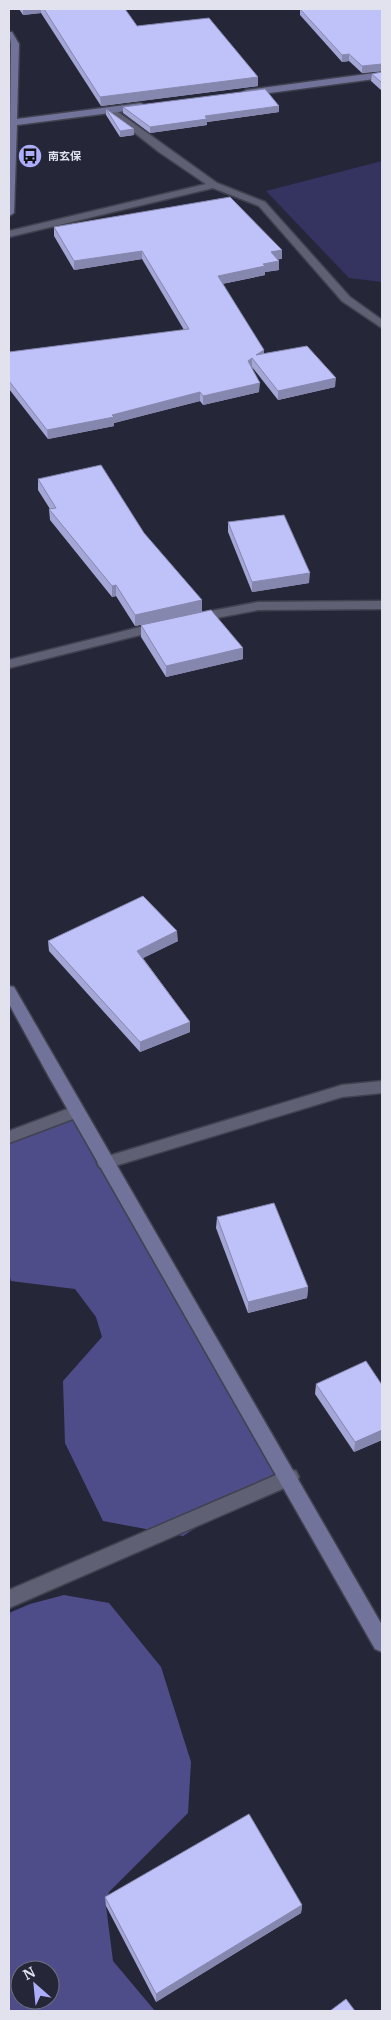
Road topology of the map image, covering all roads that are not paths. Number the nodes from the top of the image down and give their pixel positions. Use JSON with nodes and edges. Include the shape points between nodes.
{"nodes":[{"id":1,"x":9,"y":34,"type":"edge"},
{"id":2,"x":12,"y":44,"type":"edge"},
{"id":3,"x":382,"y":75,"type":"edge"},
{"id":4,"x":237,"y":94,"type":"edge"},
{"id":5,"x":150,"y":105,"type":"edge"},
{"id":6,"x":111,"y":110,"type":"junction"},
{"id":7,"x":11,"y":122,"type":"edge"},
{"id":8,"x":214,"y":185,"type":"junction"},
{"id":9,"x":9,"y":213,"type":"edge"},
{"id":10,"x":9,"y":234,"type":"edge"},
{"id":11,"x":382,"y":325,"type":"edge"},
{"id":12,"x":382,"y":605,"type":"edge"},
{"id":13,"x":9,"y":664,"type":"edge"},
{"id":14,"x":9,"y":991,"type":"edge"},
{"id":15,"x":382,"y":1087,"type":"edge"},
{"id":16,"x":75,"y":1112,"type":"junction"},
{"id":17,"x":9,"y":1137,"type":"edge"},
{"id":18,"x":105,"y":1163,"type":"junction"},
{"id":19,"x":290,"y":1477,"type":"junction"},
{"id":20,"x":9,"y":1598,"type":"edge"},
{"id":21,"x":382,"y":1643,"type":"edge"}],
"edges":[{"from":1,"to":2,"type":"street"},
{"from":2,"to":7,"type":"street"},
{"from":3,"to":4,"type":"street"},
{"from":5,"to":6,"type":"street"},
{"from":6,"to":7,"type":"street"},
{"from":6,"to":8,"type":"street"},
{"from":7,"to":9,"type":"street"},
{"from":8,"to":10,"type":"street"},
{"from":8,"to":11,"type":"street","via":[[262,204],[346,299]]},
{"from":12,"to":13,"type":"street","via":[[258,606]]},
{"from":14,"to":16,"type":"street"},
{"from":15,"to":18,"type":"street","via":[[342,1091]]},
{"from":16,"to":17,"type":"street"},
{"from":16,"to":18,"type":"street"},
{"from":18,"to":19,"type":"street"},
{"from":19,"to":20,"type":"street"},
{"from":19,"to":21,"type":"street"}]}
